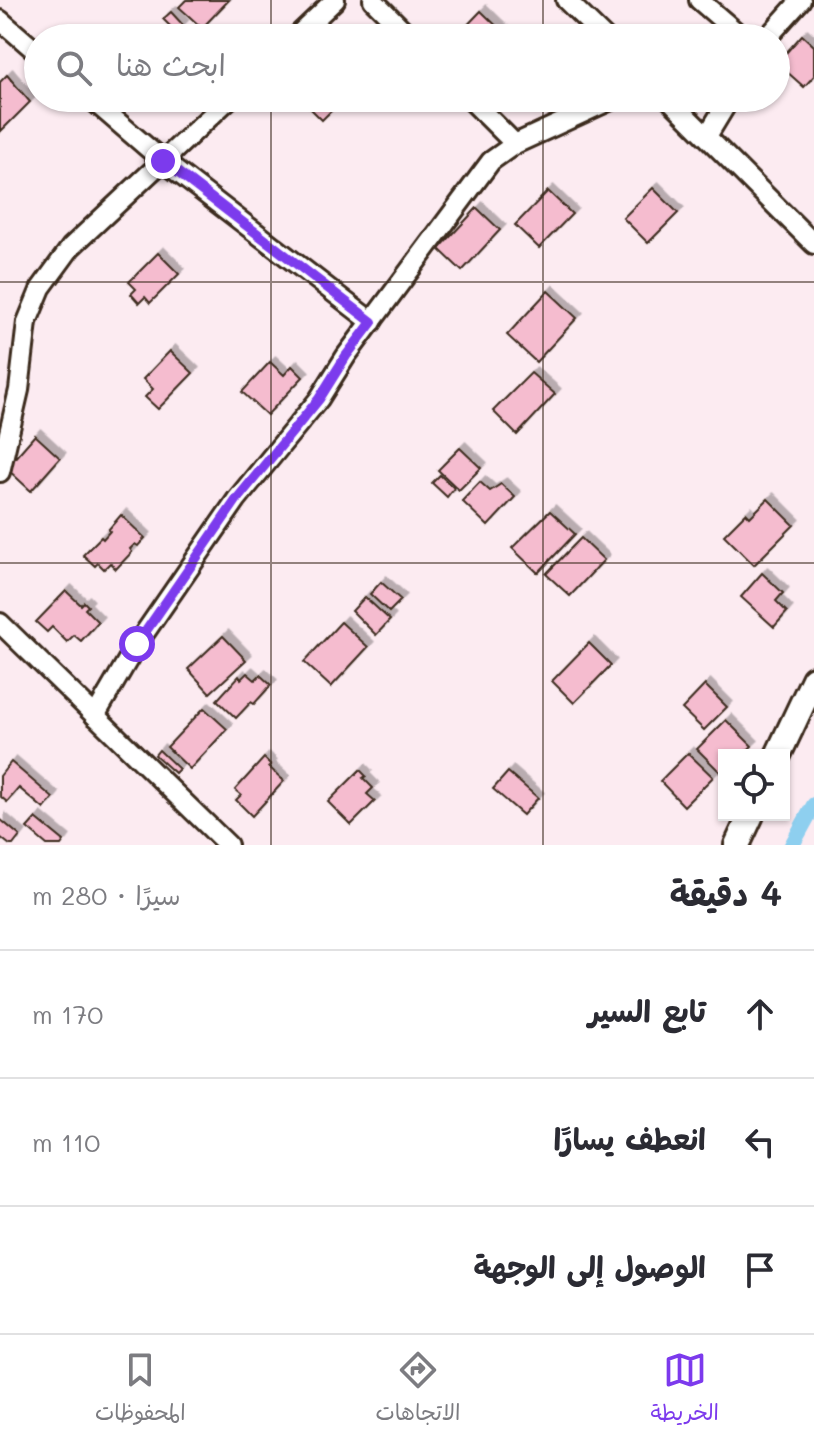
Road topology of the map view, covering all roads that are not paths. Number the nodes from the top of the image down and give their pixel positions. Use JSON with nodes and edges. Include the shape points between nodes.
{"nodes":[{"id":1,"x":373,"y":0,"type":"edge"},
{"id":2,"x":566,"y":0,"type":"edge"},
{"id":3,"x":699,"y":0,"type":"edge"},
{"id":4,"x":801,"y":0,"type":"edge"},
{"id":5,"x":322,"y":4,"type":"edge"},
{"id":6,"x":0,"y":20,"type":"edge"},
{"id":7,"x":306,"y":24,"type":"edge"},
{"id":8,"x":397,"y":24,"type":"edge"},
{"id":9,"x":591,"y":24,"type":"edge"},
{"id":10,"x":727,"y":24,"type":"edge"},
{"id":11,"x":780,"y":24,"type":"edge"},
{"id":12,"x":24,"y":41,"type":"edge"},
{"id":13,"x":106,"y":112,"type":"edge"},
{"id":14,"x":215,"y":112,"type":"edge"},
{"id":15,"x":483,"y":112,"type":"edge"},
{"id":16,"x":585,"y":112,"type":"edge"},
{"id":17,"x":682,"y":112,"type":"edge"},
{"id":18,"x":722,"y":112,"type":"edge"},
{"id":19,"x":707,"y":136,"type":"junction"},
{"id":20,"x":515,"y":144,"type":"junction"},
{"id":21,"x":163,"y":161,"type":"junction"},
{"id":22,"x":814,"y":244,"type":"edge"},
{"id":23,"x":372,"y":322,"type":"junction"},
{"id":24,"x":0,"y":472,"type":"edge"},
{"id":25,"x":0,"y":623,"type":"edge"},
{"id":26,"x":814,"y":679,"type":"edge"},
{"id":27,"x":95,"y":716,"type":"junction"},
{"id":28,"x":781,"y":749,"type":"edge"},
{"id":29,"x":748,"y":821,"type":"edge"},
{"id":30,"x":228,"y":845,"type":"edge"},
{"id":31,"x":737,"y":845,"type":"edge"}],
"edges":[{"from":1,"to":8,"type":"street"},
{"from":2,"to":9,"type":"street"},
{"from":3,"to":10,"type":"street"},
{"from":4,"to":11,"type":"street"},
{"from":5,"to":7,"type":"street"},
{"from":6,"to":12,"type":"street"},
{"from":13,"to":21,"type":"street"},
{"from":14,"to":21,"type":"street"},
{"from":15,"to":20,"type":"street"},
{"from":16,"to":20,"type":"street"},
{"from":17,"to":19,"type":"street"},
{"from":18,"to":19,"type":"street"},
{"from":19,"to":22,"type":"street"},
{"from":20,"to":23,"type":"street","via":[[491,161]]},
{"from":21,"to":23,"type":"street"},
{"from":21,"to":24,"type":"street","via":[[71,247],[41,288],[27,322],[19,390]]},
{"from":23,"to":27,"type":"street","via":[[319,399],[237,499],[137,644]]},
{"from":25,"to":27,"type":"street"},
{"from":26,"to":28,"type":"street"},
{"from":27,"to":30,"type":"street"},
{"from":29,"to":31,"type":"street"}]}
